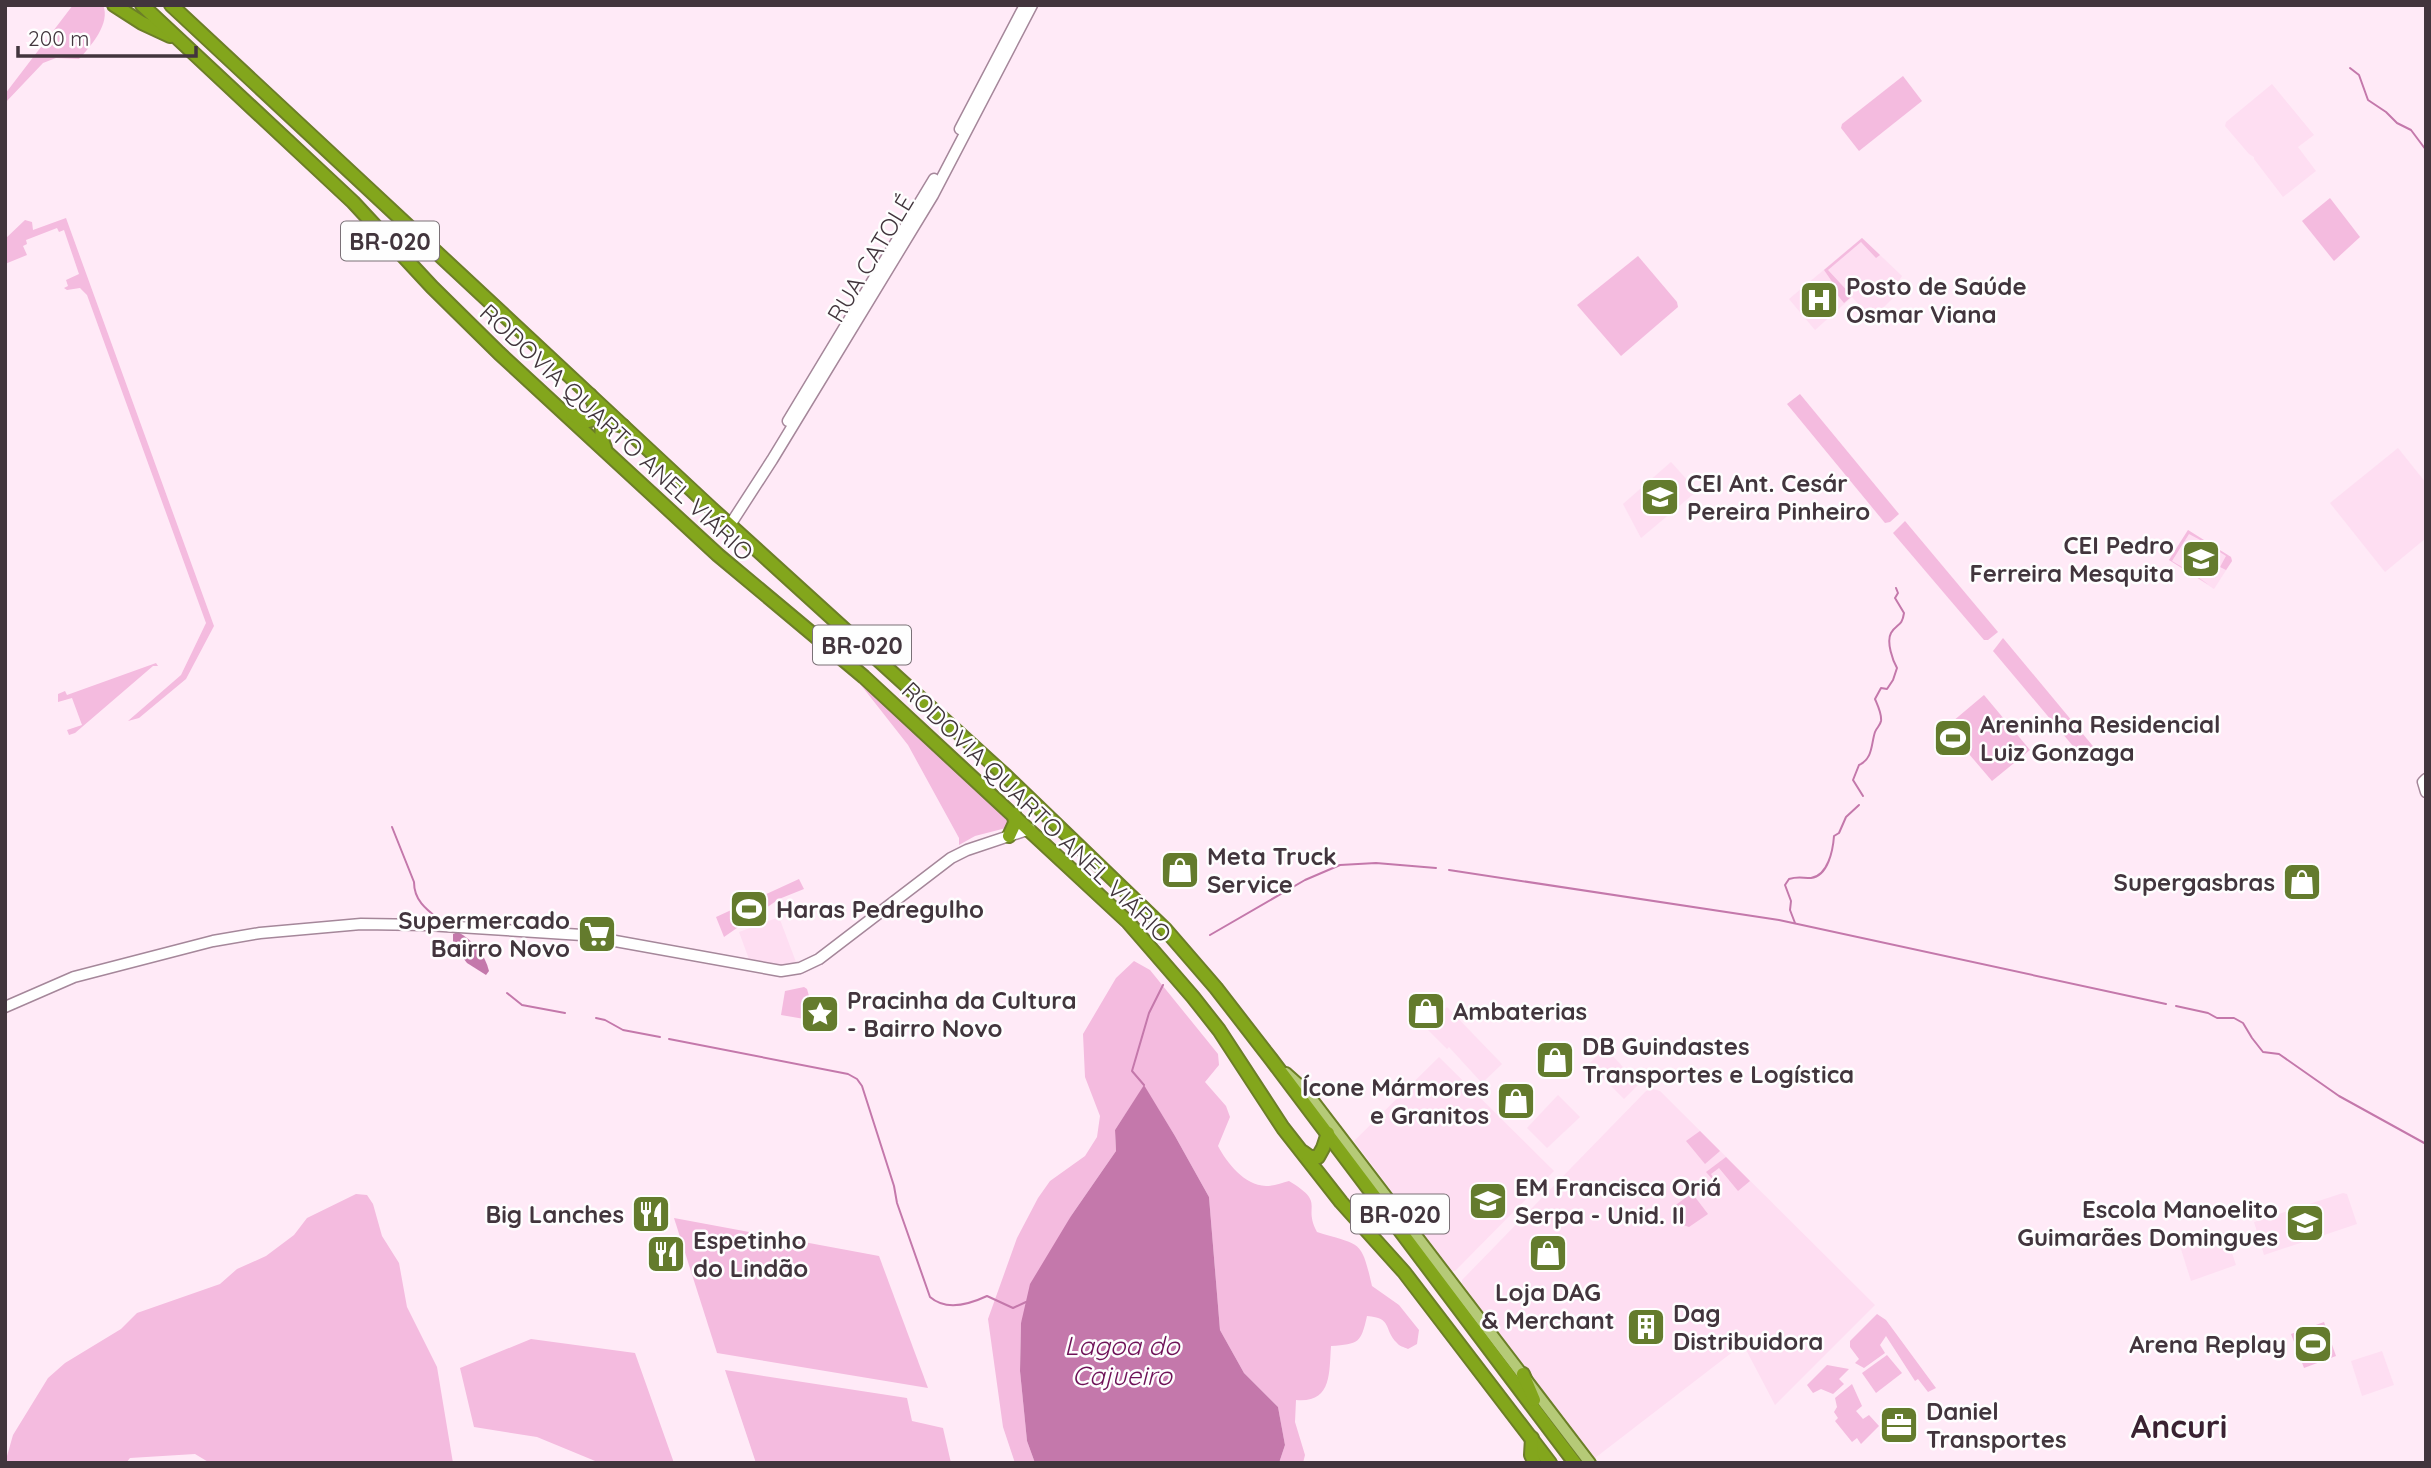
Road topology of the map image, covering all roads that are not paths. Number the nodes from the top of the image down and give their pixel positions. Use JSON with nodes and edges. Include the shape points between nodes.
{"nodes":[{"id":1,"x":114,"y":5,"type":"edge"},
{"id":2,"x":142,"y":5,"type":"edge"},
{"id":3,"x":172,"y":5,"type":"edge"},
{"id":4,"x":1025,"y":5,"type":"edge"},
{"id":5,"x":1032,"y":5,"type":"edge"},
{"id":6,"x":1022,"y":17,"type":"junction"},
{"id":7,"x":180,"y":40,"type":"junction"},
{"id":8,"x":292,"y":118,"type":"junction"},
{"id":9,"x":279,"y":133,"type":"junction"},
{"id":10,"x":590,"y":395,"type":"junction"},
{"id":11,"x":551,"y":401,"type":"junction"},
{"id":12,"x":623,"y":426,"type":"junction"},
{"id":13,"x":609,"y":454,"type":"junction"},
{"id":14,"x":728,"y":523,"type":"junction"},
{"id":15,"x":1006,"y":776,"type":"junction"},
{"id":16,"x":990,"y":792,"type":"junction"},
{"id":17,"x":1014,"y":814,"type":"junction"},
{"id":18,"x":1030,"y":829,"type":"junction"},
{"id":19,"x":1009,"y":836,"type":"junction"},
{"id":20,"x":1097,"y":863,"type":"junction"},
{"id":21,"x":1080,"y":876,"type":"junction"},
{"id":22,"x":5,"y":1007,"type":"edge"},
{"id":23,"x":1271,"y":1059,"type":"junction"},
{"id":24,"x":1328,"y":1133,"type":"junction"},
{"id":25,"x":1300,"y":1150,"type":"junction"},
{"id":26,"x":1523,"y":1374,"type":"junction"},
{"id":27,"x":1542,"y":1419,"type":"junction"},
{"id":28,"x":1532,"y":1438,"type":"junction"},
{"id":29,"x":1535,"y":1463,"type":"edge"},
{"id":30,"x":1550,"y":1463,"type":"edge"},
{"id":31,"x":1575,"y":1463,"type":"edge"},
{"id":32,"x":1590,"y":1463,"type":"edge"}],
"edges":[{"from":1,"to":7,"type":"highway"},
{"from":2,"to":7,"type":"highway","name":"RODOVIA QUARTO ANEL VIÁRIO","number":"BR-020"},
{"from":3,"to":8,"type":"highway","name":"RODOVIA QUARTO ANEL VIÁRIO","number":"BR-020"},
{"from":4,"to":6,"type":"street","name":"RUA CATOLÉ"},
{"from":5,"to":6,"type":"street","name":"RUA CATOLÉ"},
{"from":6,"to":14,"type":"street","name":"RUA CATOLÉ","via":[[933,195],[882,272],[772,460]]},
{"from":7,"to":9,"type":"highway","name":"RODOVIA QUARTO ANEL VIÁRIO","number":"BR-020"},
{"from":8,"to":9,"type":"highway"},
{"from":8,"to":10,"type":"highway","name":"RODOVIA QUARTO ANEL VIÁRIO","number":"BR-020"},
{"from":9,"to":11,"type":"highway","name":"RODOVIA QUARTO ANEL VIÁRIO","number":"BR-020"},
{"from":10,"to":11,"type":"highway","via":[[595,410],[587,422]]},
{"from":10,"to":12,"type":"highway","name":"RODOVIA QUARTO ANEL VIÁRIO","number":"BR-020"},
{"from":11,"to":13,"type":"highway","name":"RODOVIA QUARTO ANEL VIÁRIO","number":"BR-020"},
{"from":12,"to":13,"type":"highway","via":[[612,423],[601,429]]},
{"from":12,"to":14,"type":"highway","name":"RODOVIA QUARTO ANEL VIÁRIO","number":"BR-020"},
{"from":13,"to":16,"type":"highway","name":"RODOVIA QUARTO ANEL VIÁRIO","number":"BR-020"},
{"from":14,"to":15,"type":"highway","name":"RODOVIA QUARTO ANEL VIÁRIO","number":"BR-020"},
{"from":15,"to":16,"type":"highway"},
{"from":15,"to":20,"type":"highway","name":"RODOVIA QUARTO ANEL VIÁRIO","number":"BR-020"},
{"from":16,"to":17,"type":"highway","name":"RODOVIA QUARTO ANEL VIÁRIO","number":"BR-020"},
{"from":17,"to":18,"type":"highway","name":"RODOVIA QUARTO ANEL VIÁRIO","number":"BR-020"},
{"from":17,"to":19,"type":"highway"},
{"from":18,"to":19,"type":"street"},
{"from":18,"to":21,"type":"highway","name":"RODOVIA QUARTO ANEL VIÁRIO","number":"BR-020"},
{"from":19,"to":22,"type":"street","via":[[951,858],[835,947],[800,968],[762,969],[582,935],[361,924],[260,933],[172,951],[74,977]]},
{"from":20,"to":21,"type":"highway"},
{"from":20,"to":23,"type":"highway","name":"RODOVIA QUARTO ANEL VIÁRIO","number":"BR-020","via":[[1174,939]]},
{"from":21,"to":25,"type":"highway","name":"RODOVIA QUARTO ANEL VIÁRIO","number":"BR-020","via":[[1157,952],[1219,1031]]},
{"from":23,"to":24,"type":"highway","name":"RODOVIA QUARTO ANEL VIÁRIO","number":"BR-020"},
{"from":23,"to":26,"type":"main road","number":"BR-020","via":[[1305,1090]]},
{"from":24,"to":25,"type":"highway","via":[[1318,1157]]},
{"from":24,"to":27,"type":"highway","name":"RODOVIA QUARTO ANEL VIÁRIO","number":"BR-020"},
{"from":25,"to":28,"type":"highway","name":"RODOVIA QUARTO ANEL VIÁRIO","number":"BR-020","via":[[1404,1272]]},
{"from":26,"to":27,"type":"highway"},
{"from":26,"to":32,"type":"main road","number":"BR-020"},
{"from":27,"to":31,"type":"highway","name":"RODOVIA QUARTO ANEL VIÁRIO","number":"BR-020"},
{"from":28,"to":29,"type":"highway"},
{"from":28,"to":30,"type":"highway","name":"RODOVIA QUARTO ANEL VIÁRIO","number":"BR-020"}]}
